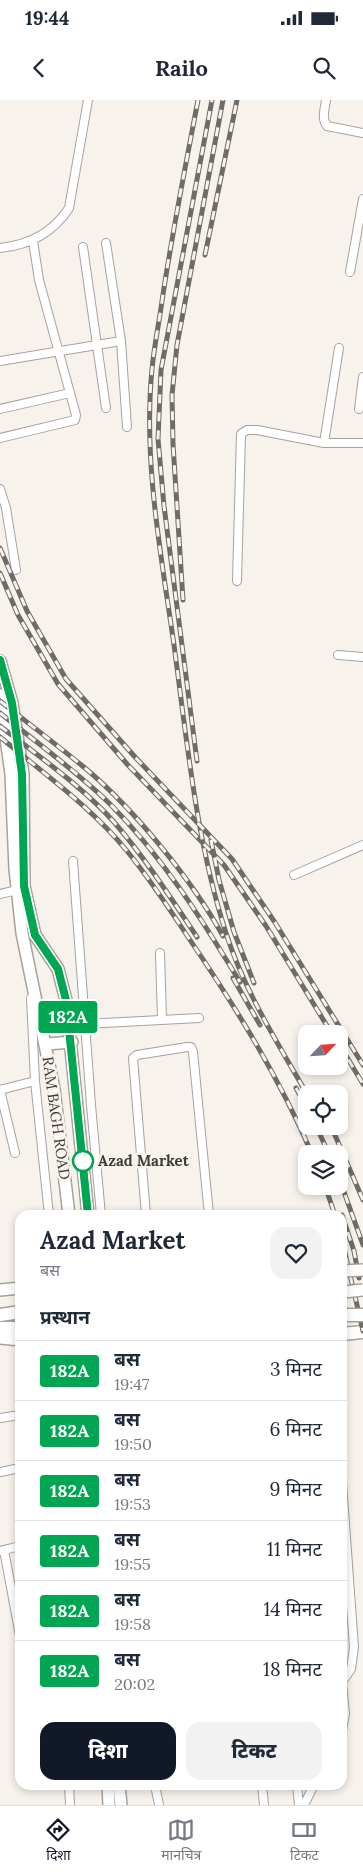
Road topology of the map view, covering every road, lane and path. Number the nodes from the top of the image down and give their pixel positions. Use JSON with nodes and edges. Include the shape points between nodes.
{"nodes":[{"id":1,"x":88,"y":100,"type":"edge"},
{"id":2,"x":326,"y":100,"type":"edge"},
{"id":3,"x":363,"y":133,"type":"edge"},
{"id":4,"x":363,"y":199,"type":"edge"},
{"id":5,"x":33,"y":241,"type":"junction"},
{"id":6,"x":106,"y":243,"type":"dead end"},
{"id":7,"x":83,"y":247,"type":"dead end"},
{"id":8,"x":0,"y":248,"type":"edge"},
{"id":9,"x":350,"y":272,"type":"dead end"},
{"id":10,"x":121,"y":341,"type":"junction"},
{"id":11,"x":98,"y":344,"type":"junction"},
{"id":12,"x":339,"y":348,"type":"dead end"},
{"id":13,"x":58,"y":351,"type":"junction"},
{"id":14,"x":0,"y":361,"type":"edge"},
{"id":15,"x":363,"y":377,"type":"edge"},
{"id":16,"x":70,"y":394,"type":"junction"},
{"id":17,"x":106,"y":408,"type":"dead end"},
{"id":18,"x":359,"y":409,"type":"dead end"},
{"id":19,"x":0,"y":410,"type":"edge"},
{"id":20,"x":127,"y":427,"type":"dead end"},
{"id":21,"x":0,"y":438,"type":"edge"},
{"id":22,"x":363,"y":442,"type":"edge"},
{"id":23,"x":324,"y":443,"type":"junction"},
{"id":24,"x":0,"y":489,"type":"edge"},
{"id":25,"x":16,"y":570,"type":"dead end"},
{"id":26,"x":237,"y":581,"type":"dead end"},
{"id":27,"x":338,"y":655,"type":"dead end"},
{"id":28,"x":363,"y":657,"type":"edge"},
{"id":29,"x":0,"y":661,"type":"edge"},
{"id":30,"x":0,"y":695,"type":"edge"},
{"id":31,"x":363,"y":845,"type":"edge"},
{"id":32,"x":73,"y":861,"type":"dead end"},
{"id":33,"x":294,"y":875,"type":"dead end"},
{"id":34,"x":18,"y":890,"type":"junction"},
{"id":35,"x":0,"y":894,"type":"edge"},
{"id":36,"x":22,"y":933,"type":"junction"},
{"id":37,"x":35,"y":935,"type":"junction"},
{"id":38,"x":160,"y":953,"type":"dead end"},
{"id":39,"x":28,"y":961,"type":"junction"},
{"id":40,"x":199,"y":1018,"type":"dead end"},
{"id":41,"x":162,"y":1020,"type":"junction"},
{"id":42,"x":84,"y":1024,"type":"junction"},
{"id":43,"x":72,"y":1042,"type":"junction"},
{"id":44,"x":46,"y":1044,"type":"junction"},
{"id":45,"x":35,"y":1081,"type":"junction"},
{"id":46,"x":0,"y":1090,"type":"edge"},
{"id":47,"x":15,"y":1153,"type":"dead end"},
{"id":48,"x":48,"y":1210,"type":"edge"},
{"id":49,"x":68,"y":1210,"type":"edge"},
{"id":50,"x":88,"y":1210,"type":"edge"},
{"id":51,"x":101,"y":1210,"type":"edge"},
{"id":52,"x":146,"y":1210,"type":"edge"},
{"id":53,"x":209,"y":1210,"type":"edge"},
{"id":54,"x":363,"y":1270,"type":"edge"},
{"id":55,"x":347,"y":1271,"type":"edge"},
{"id":56,"x":15,"y":1288,"type":"edge"},
{"id":57,"x":0,"y":1290,"type":"edge"},
{"id":58,"x":363,"y":1290,"type":"edge"},
{"id":59,"x":347,"y":1292,"type":"edge"},
{"id":60,"x":15,"y":1313,"type":"edge"},
{"id":61,"x":0,"y":1315,"type":"edge"},
{"id":62,"x":347,"y":1315,"type":"edge"},
{"id":63,"x":363,"y":1315,"type":"edge"},
{"id":64,"x":15,"y":1329,"type":"edge"},
{"id":65,"x":1,"y":1331,"type":"edge"},
{"id":66,"x":363,"y":1332,"type":"edge"},
{"id":67,"x":347,"y":1334,"type":"edge"},
{"id":68,"x":15,"y":1338,"type":"edge"},
{"id":69,"x":15,"y":1416,"type":"edge"},
{"id":70,"x":0,"y":1418,"type":"edge"},
{"id":71,"x":15,"y":1469,"type":"edge"},
{"id":72,"x":0,"y":1472,"type":"edge"},
{"id":73,"x":15,"y":1547,"type":"edge"},
{"id":74,"x":2,"y":1551,"type":"edge"},
{"id":75,"x":347,"y":1551,"type":"edge"},
{"id":76,"x":15,"y":1612,"type":"edge"},
{"id":77,"x":347,"y":1675,"type":"edge"},
{"id":78,"x":69,"y":1790,"type":"edge"},
{"id":79,"x":108,"y":1790,"type":"edge"},
{"id":80,"x":120,"y":1790,"type":"edge"},
{"id":81,"x":156,"y":1790,"type":"edge"},
{"id":82,"x":262,"y":1790,"type":"edge"},
{"id":83,"x":298,"y":1790,"type":"edge"},
{"id":84,"x":312,"y":1790,"type":"edge"},
{"id":85,"x":70,"y":1805,"type":"edge"},
{"id":86,"x":109,"y":1805,"type":"edge"},
{"id":87,"x":121,"y":1805,"type":"edge"},
{"id":88,"x":159,"y":1805,"type":"edge"},
{"id":89,"x":264,"y":1805,"type":"edge"},
{"id":90,"x":299,"y":1805,"type":"edge"},
{"id":91,"x":304,"y":1805,"type":"edge"}],
"edges":[{"from":1,"to":5,"type":"street","via":[[69,208],[62,219]]},
{"from":2,"to":3,"type":"street","via":[[323,118],[327,126]]},
{"from":4,"to":9,"type":"street"},
{"from":5,"to":8,"type":"street"},
{"from":5,"to":13,"type":"street","via":[[39,280]]},
{"from":6,"to":10,"type":"street"},
{"from":7,"to":11,"type":"street"},
{"from":10,"to":11,"type":"street"},
{"from":10,"to":20,"type":"street"},
{"from":11,"to":13,"type":"street"},
{"from":11,"to":17,"type":"street"},
{"from":12,"to":23,"type":"street"},
{"from":13,"to":14,"type":"street"},
{"from":13,"to":16,"type":"street"},
{"from":15,"to":18,"type":"street"},
{"from":16,"to":19,"type":"street"},
{"from":16,"to":21,"type":"street","via":[[75,420]]},
{"from":22,"to":23,"type":"street"},
{"from":23,"to":26,"type":"street","via":[[257,430],[241,434]]},
{"from":24,"to":25,"type":"street"},
{"from":27,"to":28,"type":"street"},
{"from":29,"to":37,"type":"main road","name":"RAM BAGH ROAD","via":[[12,703],[22,774],[24,886]]},
{"from":30,"to":34,"type":"main road","name":"RAM BAGH ROAD","via":[[11,774]]},
{"from":31,"to":33,"type":"street"},
{"from":32,"to":42,"type":"street"},
{"from":34,"to":35,"type":"street"},
{"from":34,"to":36,"type":"main road","name":"RAM BAGH ROAD"},
{"from":36,"to":37,"type":"main road"},
{"from":36,"to":39,"type":"main road","name":"RAM BAGH ROAD"},
{"from":37,"to":43,"type":"main road","name":"RAM BAGH ROAD","via":[[62,978]]},
{"from":38,"to":41,"type":"street"},
{"from":39,"to":44,"type":"main road","name":"RAM BAGH ROAD"},
{"from":39,"to":45,"type":"street"},
{"from":40,"to":41,"type":"street"},
{"from":41,"to":42,"type":"street"},
{"from":42,"to":51,"type":"street"},
{"from":43,"to":44,"type":"main road"},
{"from":43,"to":50,"type":"main road","name":"RAM BAGH ROAD"},
{"from":44,"to":49,"type":"main road","name":"RAM BAGH ROAD"},
{"from":45,"to":46,"type":"street"},
{"from":45,"to":48,"type":"street"},
{"from":46,"to":47,"type":"street"},
{"from":52,"to":53,"type":"street","via":[[133,1058],[187,1047],[193,1052]]},
{"from":54,"to":55,"type":"main road","bridge":true},
{"from":56,"to":57,"type":"main road"},
{"from":58,"to":59,"type":"main road","bridge":true},
{"from":60,"to":61,"type":"main road"},
{"from":62,"to":63,"type":"main road","bridge":true},
{"from":64,"to":65,"type":"main road"},
{"from":65,"to":68,"type":"main road"},
{"from":66,"to":67,"type":"main road"},
{"from":69,"to":70,"type":"street"},
{"from":71,"to":72,"type":"street"},
{"from":73,"to":74,"type":"street"},
{"from":74,"to":76,"type":"street"},
{"from":75,"to":77,"type":"street","via":[[354,1647]]},
{"from":78,"to":85,"type":"street"},
{"from":79,"to":86,"type":"main road"},
{"from":80,"to":87,"type":"main road"},
{"from":81,"to":88,"type":"street"},
{"from":82,"to":89,"type":"street"},
{"from":83,"to":90,"type":"street"},
{"from":84,"to":91,"type":"street"}]}
